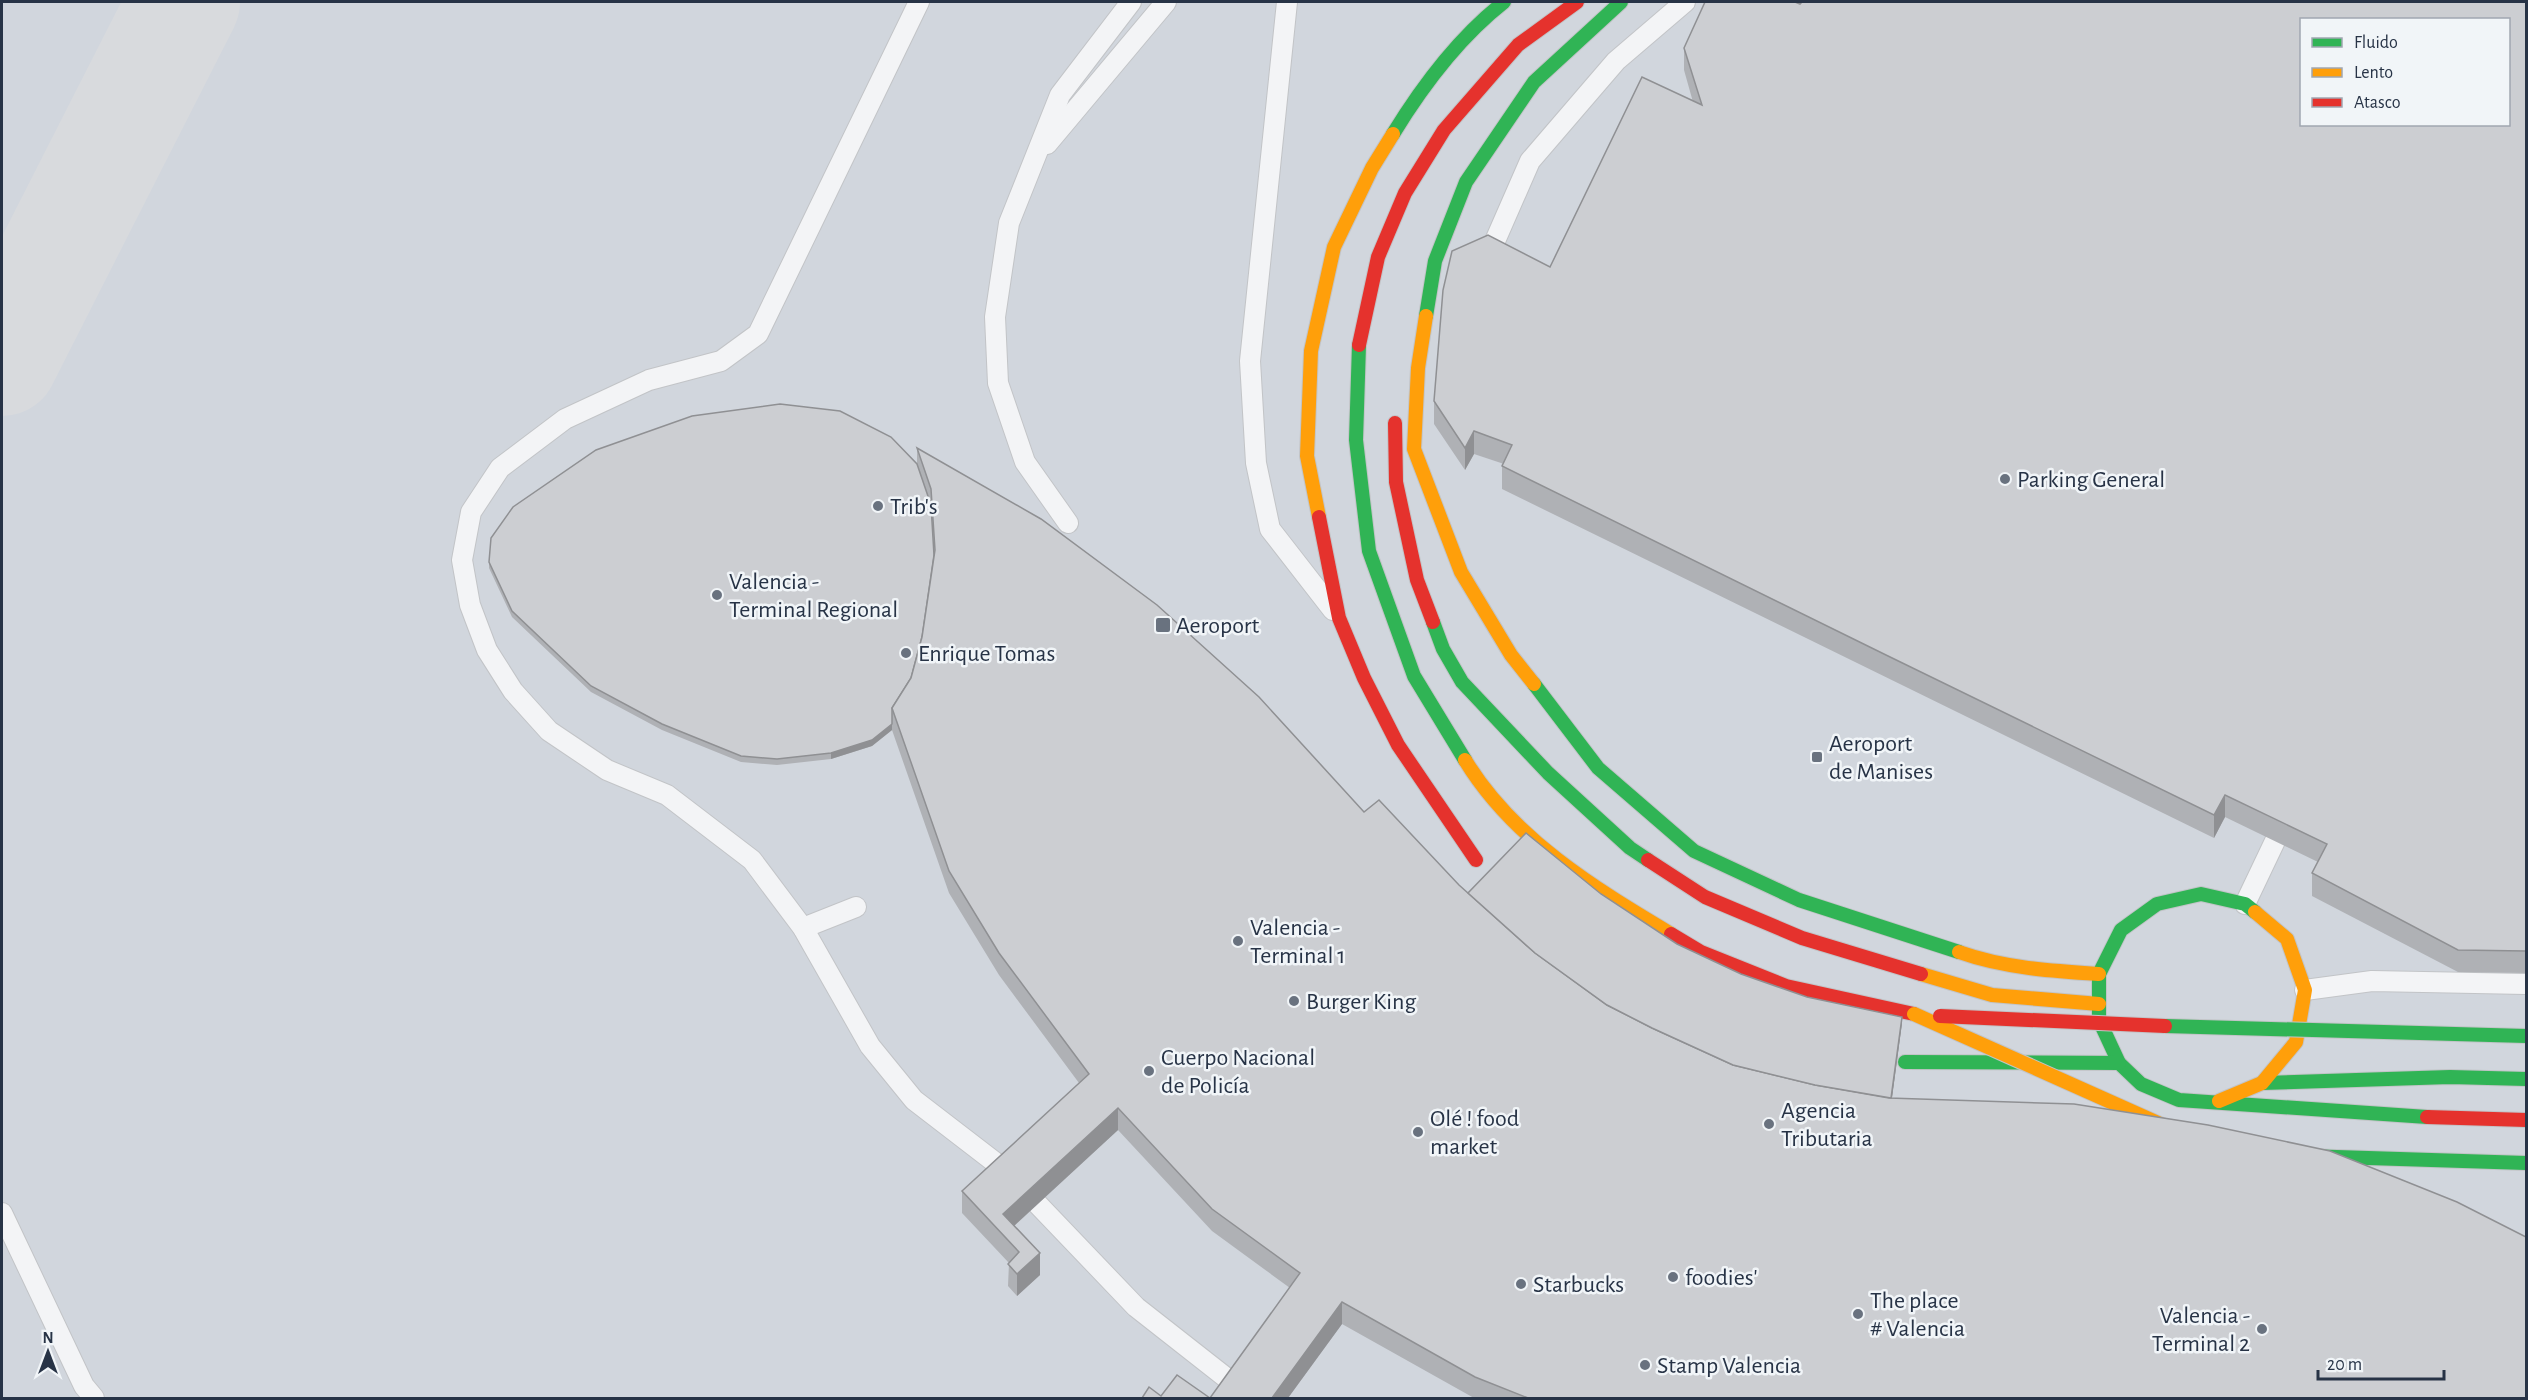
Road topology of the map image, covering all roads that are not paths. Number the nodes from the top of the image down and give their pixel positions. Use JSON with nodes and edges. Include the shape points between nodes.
{"nodes":[{"id":1,"x":919,"y":2,"type":"edge"},
{"id":2,"x":1131,"y":2,"type":"edge"},
{"id":3,"x":1166,"y":2,"type":"edge"},
{"id":4,"x":1287,"y":2,"type":"edge"},
{"id":5,"x":1504,"y":2,"type":"edge"},
{"id":6,"x":1577,"y":2,"type":"edge"},
{"id":7,"x":1621,"y":2,"type":"edge"},
{"id":8,"x":1685,"y":2,"type":"edge"},
{"id":9,"x":1038,"y":156,"type":"junction"},
{"id":10,"x":1488,"y":257,"type":"edge"},
{"id":11,"x":1435,"y":261,"type":"junction"},
{"id":12,"x":1416,"y":297,"type":"dead end"},
{"id":13,"x":1394,"y":410,"type":"dead end"},
{"id":14,"x":1068,"y":523,"type":"dead end"},
{"id":15,"x":1339,"y":618,"type":"junction"},
{"id":16,"x":2276,"y":841,"type":"edge"},
{"id":17,"x":1476,"y":860,"type":"dead end"},
{"id":18,"x":2245,"y":904,"type":"junction"},
{"id":19,"x":856,"y":907,"type":"dead end"},
{"id":20,"x":802,"y":928,"type":"junction"},
{"id":21,"x":2099,"y":974,"type":"junction"},
{"id":22,"x":2526,"y":984,"type":"edge"},
{"id":23,"x":2305,"y":990,"type":"junction"},
{"id":24,"x":2099,"y":1004,"type":"junction"},
{"id":25,"x":1914,"y":1014,"type":"junction"},
{"id":26,"x":2526,"y":1036,"type":"edge"},
{"id":27,"x":1905,"y":1062,"type":"dead end"},
{"id":28,"x":2119,"y":1063,"type":"junction"},
{"id":29,"x":2526,"y":1079,"type":"edge"},
{"id":30,"x":2262,"y":1083,"type":"junction"},
{"id":31,"x":2219,"y":1101,"type":"junction"},
{"id":32,"x":2526,"y":1120,"type":"edge"},
{"id":33,"x":2191,"y":1138,"type":"edge"},
{"id":34,"x":2290,"y":1154,"type":"edge"},
{"id":35,"x":2526,"y":1163,"type":"edge"},
{"id":36,"x":2,"y":1213,"type":"edge"},
{"id":37,"x":85,"y":1394,"type":"edge"},
{"id":38,"x":1252,"y":1398,"type":"edge"}],
"edges":[{"from":1,"to":20,"type":"lane","via":[[758,334],[721,362],[649,380],[564,419],[500,468],[471,512],[462,560],[470,605],[487,650],[513,691],[549,731],[607,770],[667,795],[752,860]]},
{"from":2,"to":9,"type":"lane","via":[[1060,95]]},
{"from":3,"to":9,"type":"lane"},
{"from":4,"to":15,"type":"lane","via":[[1250,362],[1256,463],[1270,529]]},
{"from":5,"to":15,"type":"main road","via":[[1447,57],[1409,108],[1372,168],[1334,247],[1311,351],[1307,456]]},
{"from":6,"to":25,"type":"main road","via":[[1518,45],[1444,130],[1405,192],[1378,257],[1358,356],[1356,440],[1369,551],[1414,676],[1473,773],[1525,834],[1598,890],[1701,952],[1776,982]]},
{"from":7,"to":11,"type":"main road","via":[[1534,82],[1466,182]]},
{"from":8,"to":10,"type":"lane","via":[[1616,61],[1530,161]]},
{"from":9,"to":14,"type":"lane","via":[[1009,223],[995,317],[998,383],[1025,462]]},
{"from":11,"to":12,"type":"main road"},
{"from":11,"to":21,"type":"main road","via":[[1418,368],[1414,449],[1461,572],[1510,655],[1598,768],[1694,851],[1799,900],[1981,960]]},
{"from":13,"to":24,"type":"main road","via":[[1396,482],[1417,580],[1443,649],[1462,682],[1548,773],[1630,848],[1705,897],[1802,938],[1992,995]]},
{"from":15,"to":17,"type":"main road","via":[[1398,745]]},
{"from":16,"to":18,"type":"lane"},
{"from":18,"to":21,"type":"main road","via":[[2201,894],[2157,904],[2121,930]]},
{"from":18,"to":23,"type":"main road","via":[[2287,939]]},
{"from":19,"to":20,"type":"lane"},
{"from":20,"to":38,"type":"lane","via":[[870,1046],[915,1100],[1005,1170],[1136,1307]]},
{"from":21,"to":24,"type":"main road"},
{"from":22,"to":23,"type":"lane","via":[[2372,981]]},
{"from":23,"to":30,"type":"main road","via":[[2296,1042]]},
{"from":24,"to":28,"type":"main road","via":[[2098,1020]]},
{"from":25,"to":26,"type":"main road","bridge":true,"via":[[1981,1020]]},
{"from":25,"to":33,"type":"main road","bridge":true},
{"from":27,"to":28,"type":"main road"},
{"from":28,"to":31,"type":"main road","via":[[2141,1084],[2179,1100]]},
{"from":29,"to":30,"type":"main road","via":[[2450,1077]]},
{"from":30,"to":31,"type":"main road"},
{"from":31,"to":32,"type":"main road","via":[[2437,1118]]},
{"from":34,"to":35,"type":"main road","bridge":true},
{"from":36,"to":37,"type":"lane"}]}
